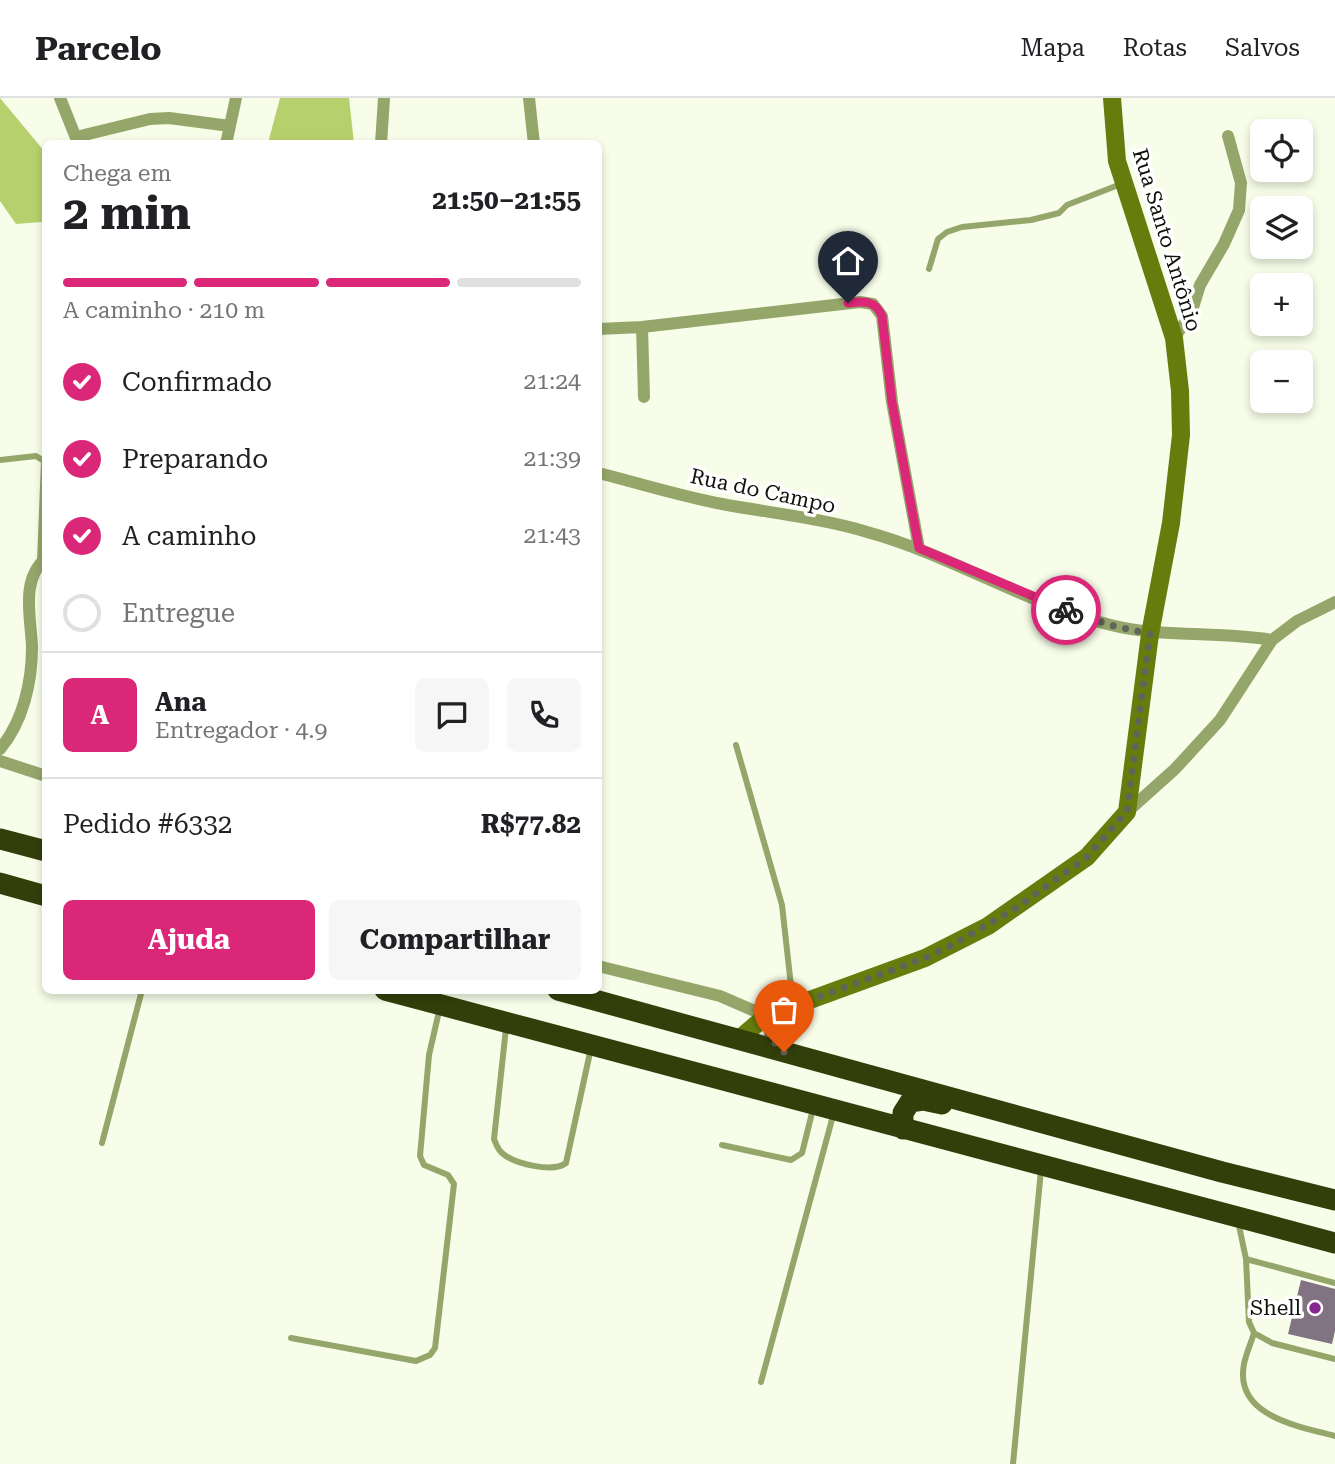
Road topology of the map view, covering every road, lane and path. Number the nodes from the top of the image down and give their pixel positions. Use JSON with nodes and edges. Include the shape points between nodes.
{"nodes":[{"id":1,"x":60,"y":98,"type":"edge"},
{"id":2,"x":236,"y":98,"type":"edge"},
{"id":3,"x":384,"y":98,"type":"edge"},
{"id":4,"x":529,"y":98,"type":"edge"},
{"id":5,"x":1112,"y":98,"type":"edge"},
{"id":6,"x":230,"y":126,"type":"junction"},
{"id":7,"x":1228,"y":136,"type":"dead end"},
{"id":8,"x":77,"y":140,"type":"edge"},
{"id":9,"x":227,"y":140,"type":"edge"},
{"id":10,"x":381,"y":140,"type":"edge"},
{"id":11,"x":534,"y":140,"type":"edge"},
{"id":12,"x":1123,"y":183,"type":"junction"},
{"id":13,"x":929,"y":269,"type":"dead end"},
{"id":14,"x":642,"y":327,"type":"junction"},
{"id":15,"x":602,"y":329,"type":"edge"},
{"id":16,"x":1174,"y":338,"type":"junction"},
{"id":17,"x":644,"y":397,"type":"dead end"},
{"id":18,"x":0,"y":460,"type":"edge"},
{"id":19,"x":42,"y":460,"type":"edge"},
{"id":20,"x":602,"y":474,"type":"edge"},
{"id":21,"x":919,"y":548,"type":"junction"},
{"id":22,"x":42,"y":563,"type":"edge"},
{"id":23,"x":1335,"y":602,"type":"edge"},
{"id":24,"x":1150,"y":634,"type":"junction"},
{"id":25,"x":1272,"y":640,"type":"junction"},
{"id":26,"x":736,"y":745,"type":"dead end"},
{"id":27,"x":0,"y":749,"type":"edge"},
{"id":28,"x":0,"y":761,"type":"edge"},
{"id":29,"x":42,"y":775,"type":"edge"},
{"id":30,"x":1127,"y":811,"type":"junction"},
{"id":31,"x":0,"y":839,"type":"edge"},
{"id":32,"x":42,"y":849,"type":"edge"},
{"id":33,"x":0,"y":883,"type":"edge"},
{"id":34,"x":42,"y":895,"type":"edge"},
{"id":35,"x":602,"y":967,"type":"edge"},
{"id":36,"x":141,"y":994,"type":"edge"},
{"id":37,"x":400,"y":994,"type":"edge"},
{"id":38,"x":573,"y":994,"type":"edge"},
{"id":39,"x":440,"y":1005,"type":"junction"},
{"id":40,"x":794,"y":1006,"type":"junction"},
{"id":41,"x":766,"y":1016,"type":"junction"},
{"id":42,"x":506,"y":1022,"type":"junction"},
{"id":43,"x":738,"y":1039,"type":"junction"},
{"id":44,"x":592,"y":1045,"type":"junction"},
{"id":45,"x":784,"y":1052,"type":"junction"},
{"id":46,"x":814,"y":1104,"type":"junction"},
{"id":47,"x":835,"y":1110,"type":"junction"},
{"id":48,"x":903,"y":1129,"type":"junction"},
{"id":49,"x":102,"y":1143,"type":"dead end"},
{"id":50,"x":722,"y":1145,"type":"dead end"},
{"id":51,"x":1041,"y":1164,"type":"junction"},
{"id":52,"x":1222,"y":1172,"type":"junction"},
{"id":53,"x":1335,"y":1200,"type":"edge"},
{"id":54,"x":1237,"y":1216,"type":"junction"},
{"id":55,"x":1335,"y":1243,"type":"edge"},
{"id":56,"x":1246,"y":1259,"type":"junction"},
{"id":57,"x":1335,"y":1283,"type":"edge"},
{"id":58,"x":1254,"y":1333,"type":"junction"},
{"id":59,"x":291,"y":1338,"type":"dead end"},
{"id":60,"x":1335,"y":1359,"type":"edge"},
{"id":61,"x":761,"y":1382,"type":"dead end"},
{"id":62,"x":1335,"y":1436,"type":"edge"},
{"id":63,"x":1013,"y":1464,"type":"edge"}],
"edges":[{"from":1,"to":8,"type":"street"},
{"from":2,"to":6,"type":"street"},
{"from":3,"to":10,"type":"street"},
{"from":4,"to":11,"type":"street"},
{"from":5,"to":12,"type":"street","name":"Rua Santo Antônio"},
{"from":6,"to":8,"type":"street","via":[[150,119]]},
{"from":6,"to":9,"type":"street"},
{"from":7,"to":16,"type":"street","via":[[1241,183],[1239,210],[1200,285],[1191,314]]},
{"from":12,"to":13,"type":"lane","via":[[1059,213],[947,232],[938,239]]},
{"from":12,"to":16,"type":"street","name":"Rua Santo Antônio"},
{"from":14,"to":15,"type":"street"},
{"from":14,"to":17,"type":"street"},
{"from":14,"to":21,"type":"street","via":[[873,304],[882,316],[894,416]]},
{"from":16,"to":24,"type":"street","name":"Rua Santo Antônio","via":[[1181,435],[1171,523]]},
{"from":18,"to":19,"type":"lane","via":[[36,456]]},
{"from":20,"to":21,"type":"street","name":"Rua do Campo","via":[[717,503],[866,531]]},
{"from":21,"to":24,"type":"street","name":"Rua do Campo","via":[[1060,608]]},
{"from":22,"to":27,"type":"street","via":[[30,585],[32,648],[20,719]]},
{"from":23,"to":25,"type":"street"},
{"from":24,"to":25,"type":"street","name":"Rua do Campo","via":[[1244,635]]},
{"from":24,"to":30,"type":"street","name":"Rua Santo Antônio"},
{"from":25,"to":30,"type":"street","via":[[1220,720],[1175,769]]},
{"from":26,"to":40,"type":"lane","via":[[782,905]]},
{"from":28,"to":29,"type":"street"},
{"from":30,"to":40,"type":"street","via":[[1087,857],[988,926],[925,958]]},
{"from":31,"to":32,"type":"highway"},
{"from":33,"to":34,"type":"highway"},
{"from":35,"to":41,"type":"street","via":[[720,996]]},
{"from":36,"to":49,"type":"lane"},
{"from":37,"to":39,"type":"highway"},
{"from":38,"to":43,"type":"highway"},
{"from":39,"to":42,"type":"highway"},
{"from":39,"to":59,"type":"lane","via":[[429,1055],[420,1156],[424,1165],[448,1175],[454,1184],[435,1348],[416,1361]]},
{"from":40,"to":41,"type":"street"},
{"from":41,"to":43,"type":"street"},
{"from":41,"to":45,"type":"street","via":[[768,1036]]},
{"from":42,"to":44,"type":"highway"},
{"from":42,"to":44,"type":"lane","via":[[494,1139],[500,1152],[516,1163],[555,1167],[566,1163]]},
{"from":43,"to":45,"type":"highway"},
{"from":44,"to":46,"type":"highway"},
{"from":45,"to":52,"type":"highway"},
{"from":46,"to":47,"type":"highway"},
{"from":46,"to":50,"type":"lane","via":[[797,1158]]},
{"from":47,"to":48,"type":"highway"},
{"from":47,"to":61,"type":"lane"},
{"from":48,"to":51,"type":"highway"},
{"from":48,"to":52,"type":"highway","via":[[903,1113],[910,1102],[930,1101],[1106,1151]]},
{"from":51,"to":54,"type":"highway"},
{"from":51,"to":63,"type":"lane"},
{"from":52,"to":53,"type":"highway"},
{"from":54,"to":55,"type":"highway"},
{"from":54,"to":56,"type":"lane"},
{"from":56,"to":57,"type":"lane"},
{"from":56,"to":58,"type":"lane","via":[[1249,1322]]},
{"from":58,"to":60,"type":"lane","via":[[1272,1343]]},
{"from":58,"to":62,"type":"lane","via":[[1243,1366],[1244,1390],[1256,1406],[1282,1421]]}]}
